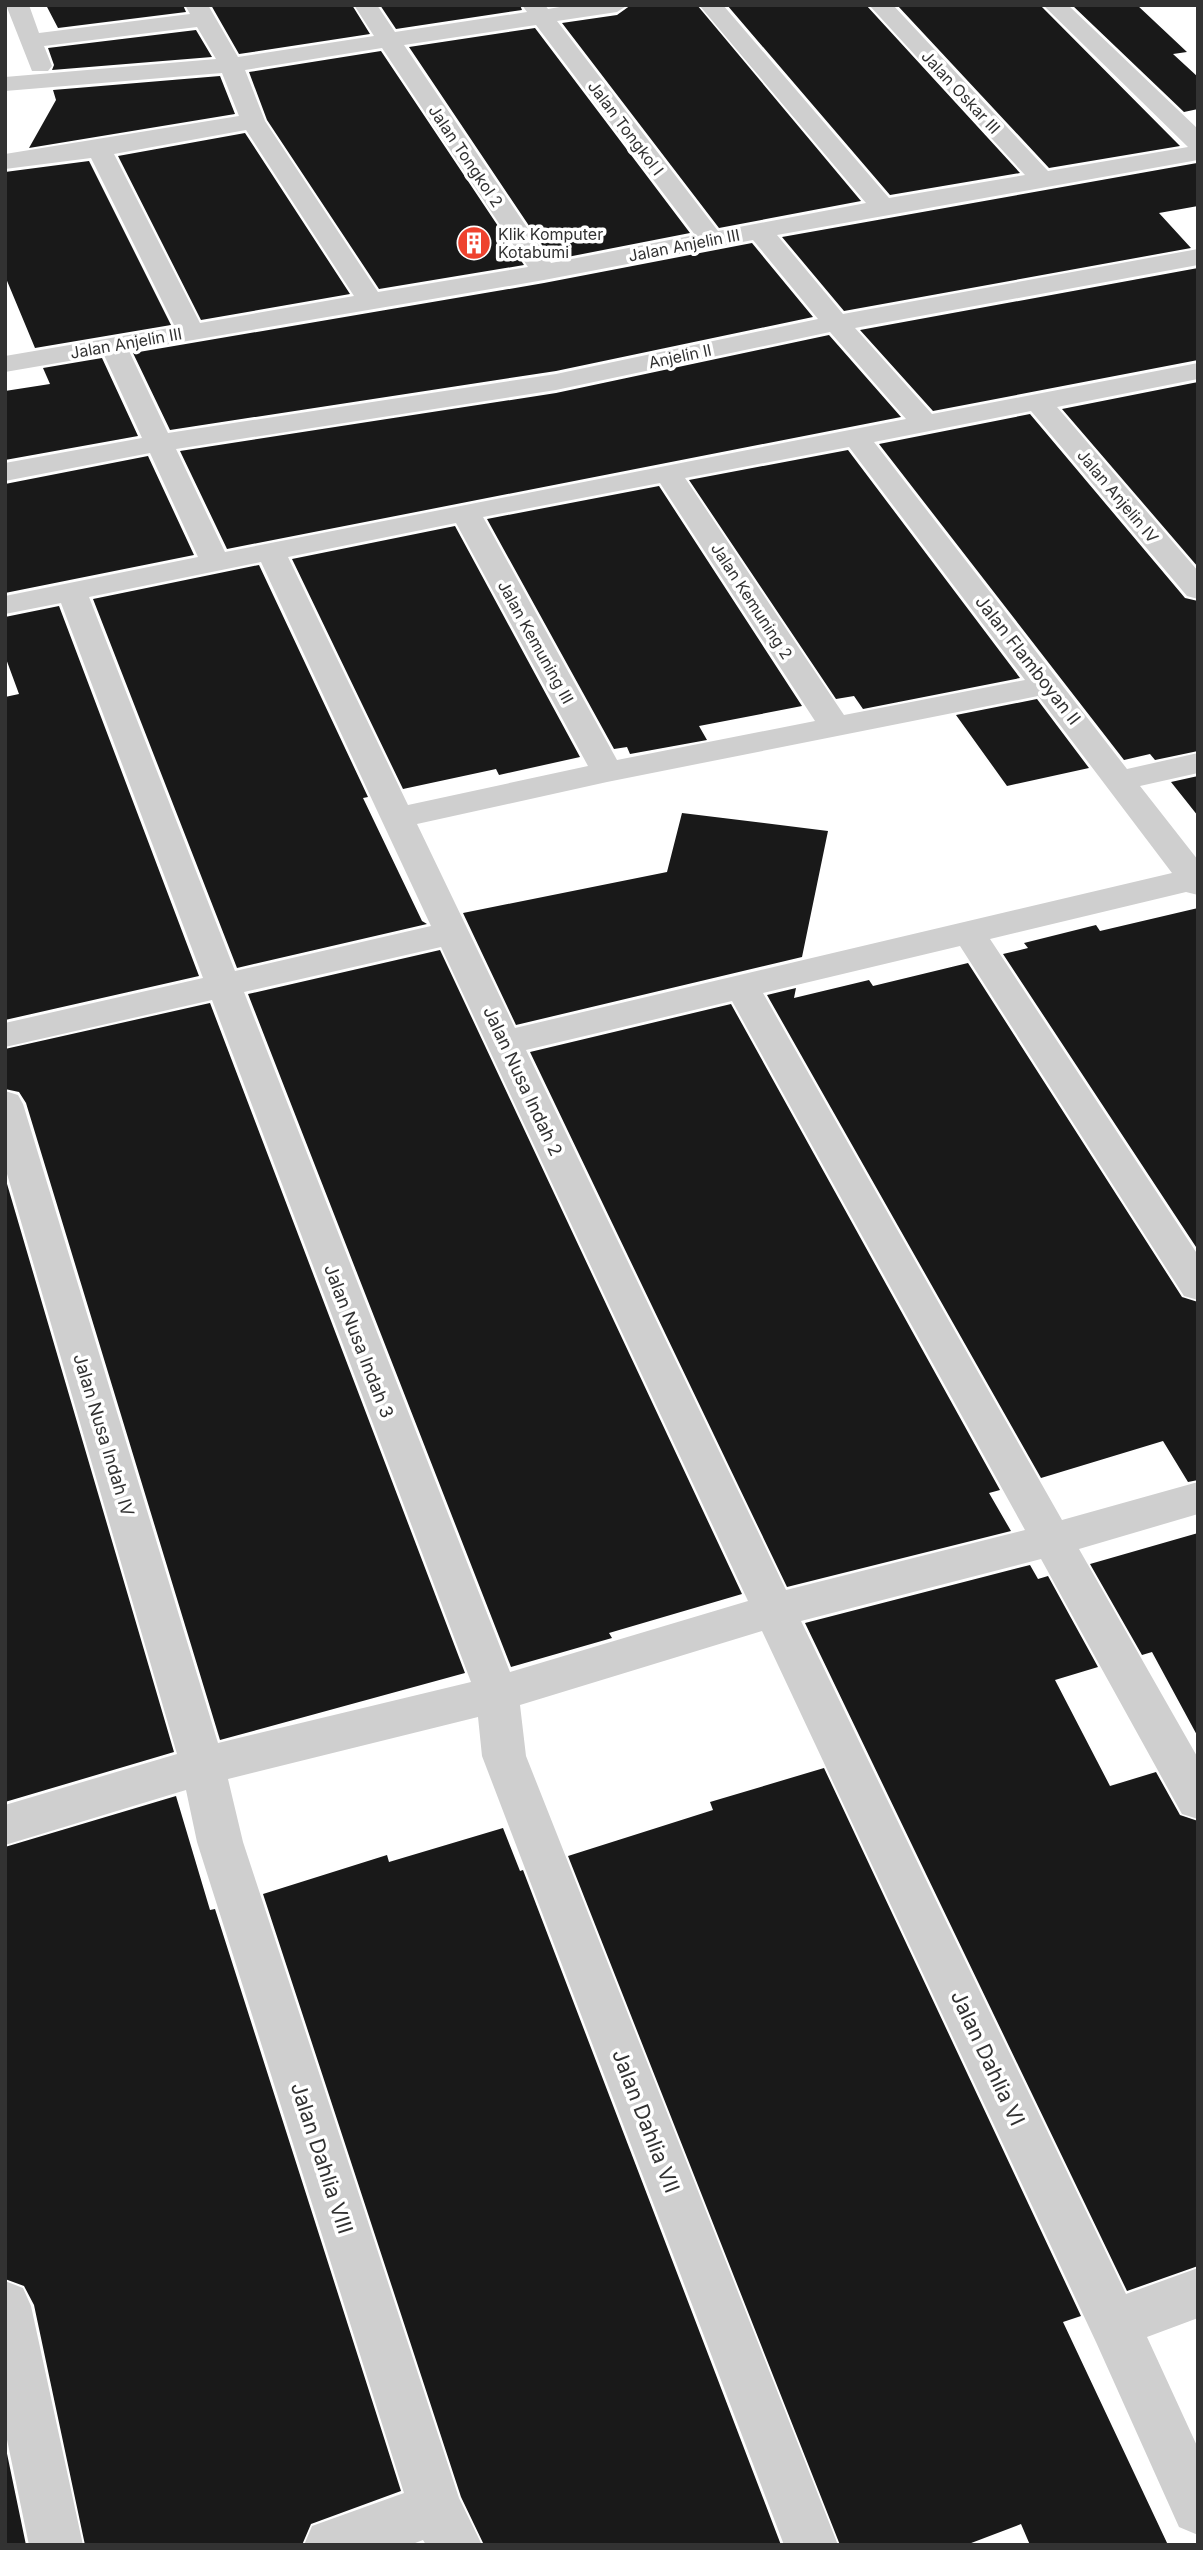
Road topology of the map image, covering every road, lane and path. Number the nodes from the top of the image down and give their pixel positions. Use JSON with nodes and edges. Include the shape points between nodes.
{"nodes":[{"id":1,"x":17,"y":5,"type":"edge"},
{"id":2,"x":365,"y":5,"type":"edge"},
{"id":3,"x":617,"y":5,"type":"edge"},
{"id":4,"x":710,"y":5,"type":"edge"},
{"id":5,"x":880,"y":5,"type":"edge"},
{"id":6,"x":1054,"y":5,"type":"edge"},
{"id":7,"x":537,"y":11,"type":"edge"},
{"id":8,"x":200,"y":12,"type":"edge"},
{"id":9,"x":30,"y":41,"type":"junction"},
{"id":10,"x":388,"y":41,"type":"junction"},
{"id":11,"x":231,"y":65,"type":"junction"},
{"id":12,"x":45,"y":81,"type":"junction"},
{"id":13,"x":5,"y":84,"type":"edge"},
{"id":14,"x":253,"y":121,"type":"junction"},
{"id":15,"x":1198,"y":144,"type":"edge"},
{"id":16,"x":99,"y":149,"type":"junction"},
{"id":17,"x":1198,"y":153,"type":"edge"},
{"id":18,"x":5,"y":162,"type":"edge"},
{"id":19,"x":1042,"y":179,"type":"junction"},
{"id":20,"x":883,"y":206,"type":"junction"},
{"id":21,"x":760,"y":230,"type":"junction"},
{"id":22,"x":711,"y":239,"type":"junction"},
{"id":23,"x":1198,"y":257,"type":"edge"},
{"id":24,"x":544,"y":272,"type":"junction"},
{"id":25,"x":370,"y":300,"type":"junction"},
{"id":26,"x":835,"y":323,"type":"junction"},
{"id":27,"x":191,"y":332,"type":"junction"},
{"id":28,"x":5,"y":336,"type":"edge"},
{"id":29,"x":113,"y":346,"type":"junction"},
{"id":30,"x":11,"y":363,"type":"edge"},
{"id":31,"x":1198,"y":371,"type":"edge"},
{"id":32,"x":1038,"y":402,"type":"junction"},
{"id":33,"x":927,"y":425,"type":"junction"},
{"id":34,"x":857,"y":438,"type":"junction"},
{"id":35,"x":159,"y":443,"type":"junction"},
{"id":36,"x":5,"y":472,"type":"edge"},
{"id":37,"x":669,"y":475,"type":"junction"},
{"id":38,"x":465,"y":512,"type":"junction"},
{"id":39,"x":271,"y":553,"type":"junction"},
{"id":40,"x":216,"y":564,"type":"junction"},
{"id":41,"x":1198,"y":590,"type":"edge"},
{"id":42,"x":72,"y":592,"type":"junction"},
{"id":43,"x":5,"y":605,"type":"edge"},
{"id":44,"x":1046,"y":685,"type":"junction"},
{"id":45,"x":836,"y":728,"type":"junction"},
{"id":46,"x":1198,"y":763,"type":"edge"},
{"id":47,"x":607,"y":772,"type":"junction"},
{"id":48,"x":1121,"y":780,"type":"junction"},
{"id":49,"x":397,"y":818,"type":"junction"},
{"id":50,"x":1196,"y":881,"type":"edge"},
{"id":51,"x":453,"y":933,"type":"junction"},
{"id":52,"x":968,"y":933,"type":"junction"},
{"id":53,"x":741,"y":986,"type":"junction"},
{"id":54,"x":222,"y":987,"type":"junction"},
{"id":55,"x":5,"y":1035,"type":"edge"},
{"id":56,"x":505,"y":1043,"type":"junction"},
{"id":57,"x":5,"y":1104,"type":"edge"},
{"id":58,"x":1198,"y":1286,"type":"edge"},
{"id":59,"x":1198,"y":1498,"type":"edge"},
{"id":60,"x":1050,"y":1540,"type":"junction"},
{"id":61,"x":775,"y":1609,"type":"junction"},
{"id":62,"x":497,"y":1694,"type":"junction"},
{"id":63,"x":203,"y":1766,"type":"junction"},
{"id":64,"x":1198,"y":1800,"type":"edge"},
{"id":65,"x":5,"y":1825,"type":"edge"},
{"id":66,"x":1198,"y":2293,"type":"edge"},
{"id":67,"x":5,"y":2306,"type":"edge"},
{"id":68,"x":1114,"y":2324,"type":"junction"},
{"id":69,"x":1198,"y":2508,"type":"edge"},
{"id":70,"x":446,"y":2527,"type":"edge"},
{"id":71,"x":56,"y":2545,"type":"edge"},
{"id":72,"x":331,"y":2545,"type":"edge"},
{"id":73,"x":811,"y":2545,"type":"edge"}],
"edges":[{"from":1,"to":9,"type":"street"},
{"from":2,"to":10,"type":"street","name":"Jalan Tongkol 2"},
{"from":3,"to":7,"type":"street"},
{"from":4,"to":20,"type":"street"},
{"from":5,"to":19,"type":"street","name":"Jalan Oskar III"},
{"from":6,"to":15,"type":"street"},
{"from":7,"to":10,"type":"street"},
{"from":7,"to":22,"type":"street","name":"Jalan Tongkol I"},
{"from":8,"to":9,"type":"street"},
{"from":8,"to":11,"type":"street"},
{"from":9,"to":12,"type":"street"},
{"from":10,"to":11,"type":"street"},
{"from":10,"to":24,"type":"street","name":"Jalan Tongkol 2"},
{"from":11,"to":12,"type":"street"},
{"from":11,"to":14,"type":"street"},
{"from":12,"to":13,"type":"street"},
{"from":14,"to":16,"type":"street"},
{"from":14,"to":25,"type":"street"},
{"from":16,"to":18,"type":"street"},
{"from":16,"to":27,"type":"street"},
{"from":17,"to":19,"type":"street","name":"Jalan Anjelin III"},
{"from":19,"to":20,"type":"street","name":"Jalan Anjelin III"},
{"from":20,"to":21,"type":"street","name":"Jalan Anjelin III"},
{"from":21,"to":22,"type":"street","name":"Jalan Anjelin III"},
{"from":21,"to":26,"type":"street"},
{"from":22,"to":24,"type":"street","name":"Jalan Anjelin III"},
{"from":23,"to":26,"type":"street","name":"Anjelin II"},
{"from":24,"to":25,"type":"street","name":"Jalan Anjelin III"},
{"from":25,"to":27,"type":"street","name":"Jalan Anjelin III"},
{"from":26,"to":33,"type":"street"},
{"from":26,"to":35,"type":"street","name":"Anjelin II","via":[[556,382]]},
{"from":27,"to":29,"type":"street","name":"Jalan Anjelin III"},
{"from":28,"to":30,"type":"street"},
{"from":29,"to":30,"type":"street","name":"Jalan Anjelin III"},
{"from":29,"to":35,"type":"street"},
{"from":31,"to":32,"type":"street"},
{"from":32,"to":33,"type":"street"},
{"from":32,"to":41,"type":"street","name":"Jalan Anjelin IV"},
{"from":33,"to":34,"type":"street"},
{"from":34,"to":37,"type":"street"},
{"from":34,"to":44,"type":"street","name":"Jalan Flamboyan II"},
{"from":35,"to":36,"type":"street","name":"Anjelin II"},
{"from":35,"to":40,"type":"street"},
{"from":37,"to":38,"type":"street"},
{"from":37,"to":45,"type":"street","name":"Jalan Kemuning 2"},
{"from":38,"to":39,"type":"street"},
{"from":38,"to":47,"type":"street","name":"Jalan Kemuning III"},
{"from":39,"to":40,"type":"street"},
{"from":39,"to":49,"type":"street","name":"Jalan Nusa Indah 2"},
{"from":40,"to":42,"type":"street"},
{"from":42,"to":43,"type":"street"},
{"from":42,"to":54,"type":"street","name":"Jalan Nusa Indah 3"},
{"from":44,"to":45,"type":"street"},
{"from":44,"to":48,"type":"street","name":"Jalan Flamboyan II"},
{"from":45,"to":47,"type":"street"},
{"from":46,"to":48,"type":"street"},
{"from":47,"to":49,"type":"street"},
{"from":48,"to":50,"type":"street","name":"Jalan Flamboyan II"},
{"from":49,"to":51,"type":"street","name":"Jalan Nusa Indah 2"},
{"from":50,"to":52,"type":"street"},
{"from":51,"to":54,"type":"street"},
{"from":51,"to":56,"type":"street","name":"Jalan Nusa Indah 2"},
{"from":52,"to":53,"type":"street"},
{"from":52,"to":58,"type":"street"},
{"from":53,"to":56,"type":"street"},
{"from":53,"to":60,"type":"street"},
{"from":54,"to":55,"type":"street"},
{"from":54,"to":62,"type":"street","name":"Jalan Nusa Indah 3"},
{"from":56,"to":61,"type":"street","name":"Jalan Nusa Indah 2"},
{"from":57,"to":63,"type":"street","name":"Jalan Nusa Indah IV"},
{"from":59,"to":60,"type":"street"},
{"from":60,"to":61,"type":"street"},
{"from":60,"to":64,"type":"street"},
{"from":61,"to":62,"type":"street"},
{"from":61,"to":68,"type":"street","name":"Jalan Dahlia VI"},
{"from":62,"to":63,"type":"street"},
{"from":62,"to":73,"type":"street","name":"Jalan Dahlia VII","via":[[504,1756]]},
{"from":63,"to":65,"type":"street"},
{"from":63,"to":70,"type":"street","name":"Jalan Dahlia VIII","via":[[220,1842]]},
{"from":66,"to":68,"type":"street"},
{"from":67,"to":71,"type":"street"},
{"from":68,"to":69,"type":"street","name":"Jalan Dahlia VI"},
{"from":70,"to":72,"type":"street"}]}
